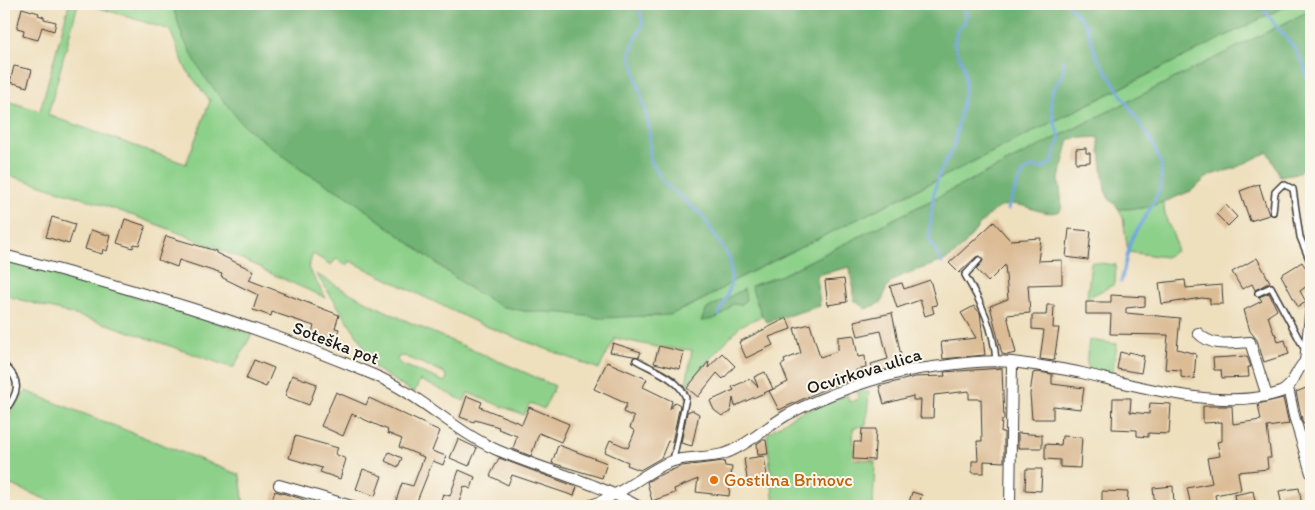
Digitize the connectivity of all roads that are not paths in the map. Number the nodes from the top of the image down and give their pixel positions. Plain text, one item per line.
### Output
1 (1273, 212) dead end
2 (4, 254) edge
3 (979, 260) dead end
4 (1311, 264) edge
5 (1258, 293) dead end
6 (1311, 307) edge
7 (1198, 333) dead end
8 (1307, 357) edge
9 (636, 360) dead end
10 (996, 361) junction
11 (1012, 362) junction
12 (4, 365) edge
13 (1288, 388) junction
14 (1267, 396) junction
15 (4, 412) edge
16 (673, 460) junction
17 (1311, 472) edge
18 (279, 485) dead end
19 (618, 495) junction
20 (352, 506) edge
21 (589, 506) edge
22 (638, 506) edge
23 (1010, 506) edge

1 - 4 lane
2 - 19 street, Soteška pot
3 - 10 lane
5 - 8 lane
6 - 8 street
7 - 14 street
8 - 13 street
9 - 16 lane
10 - 11 street, Ocvirkova ulica
10 - 16 street, Ocvirkova ulica
11 - 14 street, Ocvirkova ulica
11 - 23 street
12 - 15 lane
13 - 14 street, Ocvirkova ulica
13 - 17 street
16 - 19 street, Ocvirkova ulica
18 - 20 street
19 - 21 street, Ocvirkova ulica
19 - 22 street, Soteška pot

